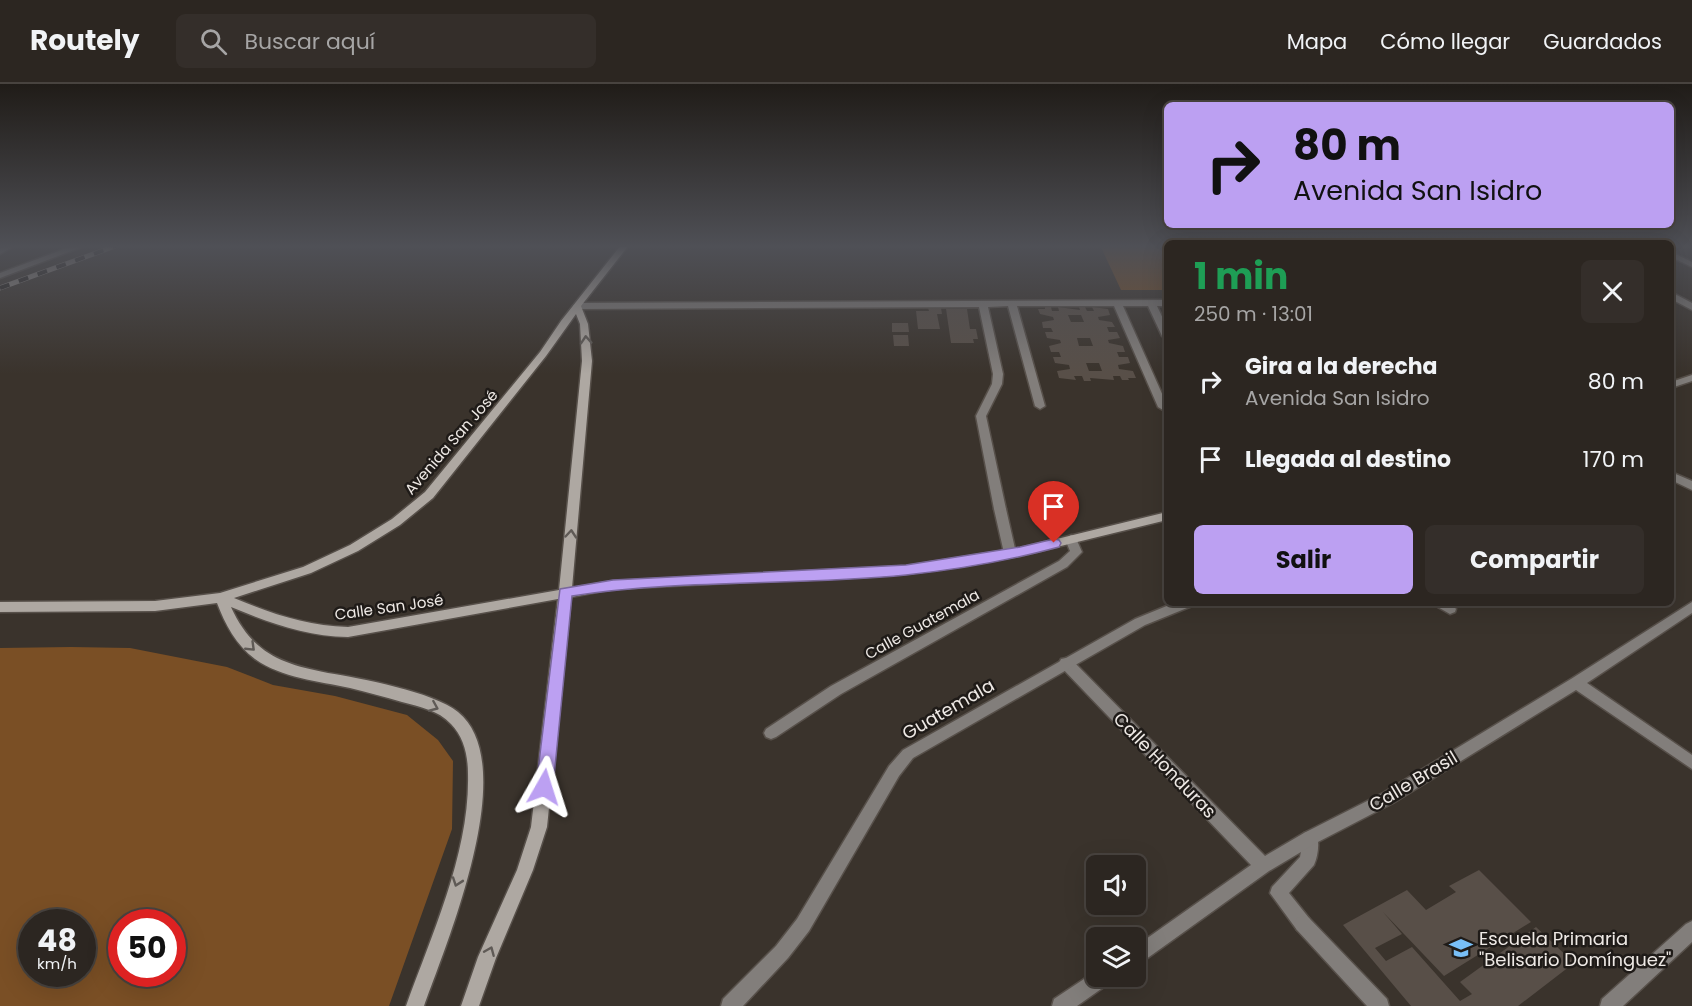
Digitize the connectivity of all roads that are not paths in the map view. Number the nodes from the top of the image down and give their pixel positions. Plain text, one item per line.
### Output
1 (592, 288) edge
2 (1674, 297) edge
3 (1151, 303) junction
4 (1164, 303) edge
5 (982, 304) junction
6 (1012, 304) junction
7 (1118, 304) junction
8 (578, 306) junction
9 (1692, 307) edge
10 (1164, 330) edge
11 (1692, 378) edge
12 (1674, 384) edge
13 (1040, 406) dead end
14 (1163, 407) dead end
15 (1674, 477) edge
16 (1692, 486) edge
17 (1164, 517) edge
18 (1071, 539) junction
19 (1010, 553) junction
20 (565, 592) junction
21 (221, 598) junction
22 (1180, 606) edge
23 (0, 607) edge
24 (1692, 607) edge
25 (1066, 663) junction
26 (1576, 683) junction
27 (771, 733) dead end
28 (1692, 763) edge
29 (1310, 838) junction
30 (1263, 866) junction
31 (1692, 930) edge
32 (1146, 949) edge
33 (1089, 987) edge
34 (416, 1006) edge
35 (470, 1006) edge
36 (730, 1006) edge
37 (1061, 1006) edge
38 (1380, 1006) edge
39 (1609, 1006) edge

1 - 8 main road, Avenida San José
2 - 9 street
3 - 4 street
3 - 7 street
3 - 10 street
5 - 6 street
5 - 8 street
5 - 19 street
6 - 7 street
6 - 13 street
7 - 14 street
20 -> 8 main road
8 - 21 main road, Avenida San José
11 - 12 street
15 - 16 street
17 - 18 main road, Calle San José
18 - 19 main road, Calle San José
18 - 27 street, Calle Guatemala
19 - 20 main road, Calle San José
20 - 21 main road, Calle San José
35 -> 20 main road
21 - 23 main road, Avenida San José
21 -> 34 main road
22 - 25 street, Guatemala
24 - 26 street, Calle Brasil
25 - 30 street, Calle Honduras
25 - 36 street, Guatemala
26 - 28 street
26 - 29 street, Calle Brasil
29 - 30 street, Calle Brasil
29 - 38 street
30 - 32 street, Calle Brasil
31 - 39 street
33 - 37 street

